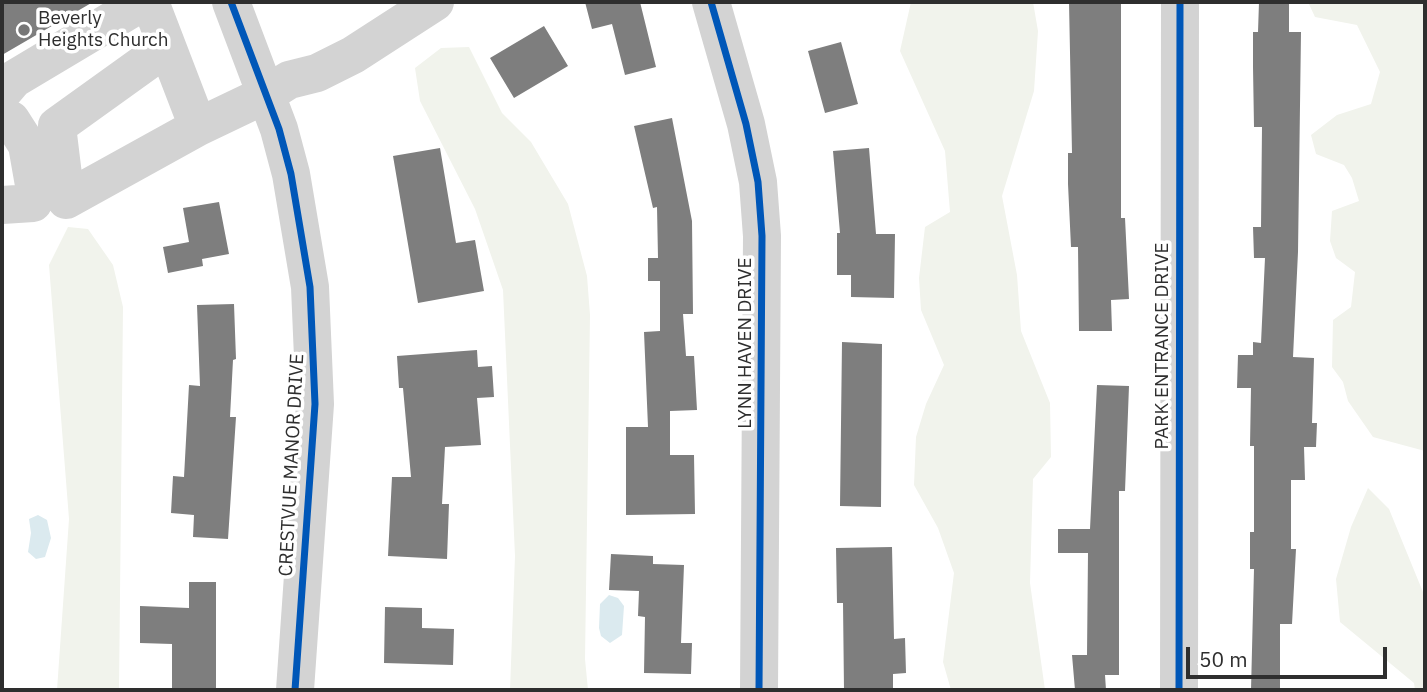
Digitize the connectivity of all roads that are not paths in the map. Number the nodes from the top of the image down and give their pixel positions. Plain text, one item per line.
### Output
1 (143, 2) edge
2 (150, 2) edge
3 (231, 2) edge
4 (435, 2) edge
5 (711, 2) edge
6 (1180, 2) edge
7 (167, 47) junction
8 (2, 93) edge
9 (267, 94) junction
10 (2, 117) edge
11 (198, 127) junction
12 (34, 203) edge
13 (295, 690) edge
14 (759, 690) edge
15 (1179, 690) edge

1 - 8 street
2 - 7 street
3 - 9 street, CRESTVUE MANOR DRIVE
4 - 9 street
5 - 14 street, LYNN HAVEN DRIVE
6 - 15 street, PARK ENTRANCE DRIVE
7 - 11 street
7 - 12 street
9 - 11 street
9 - 13 street, CRESTVUE MANOR DRIVE
10 - 12 street
11 - 12 street

